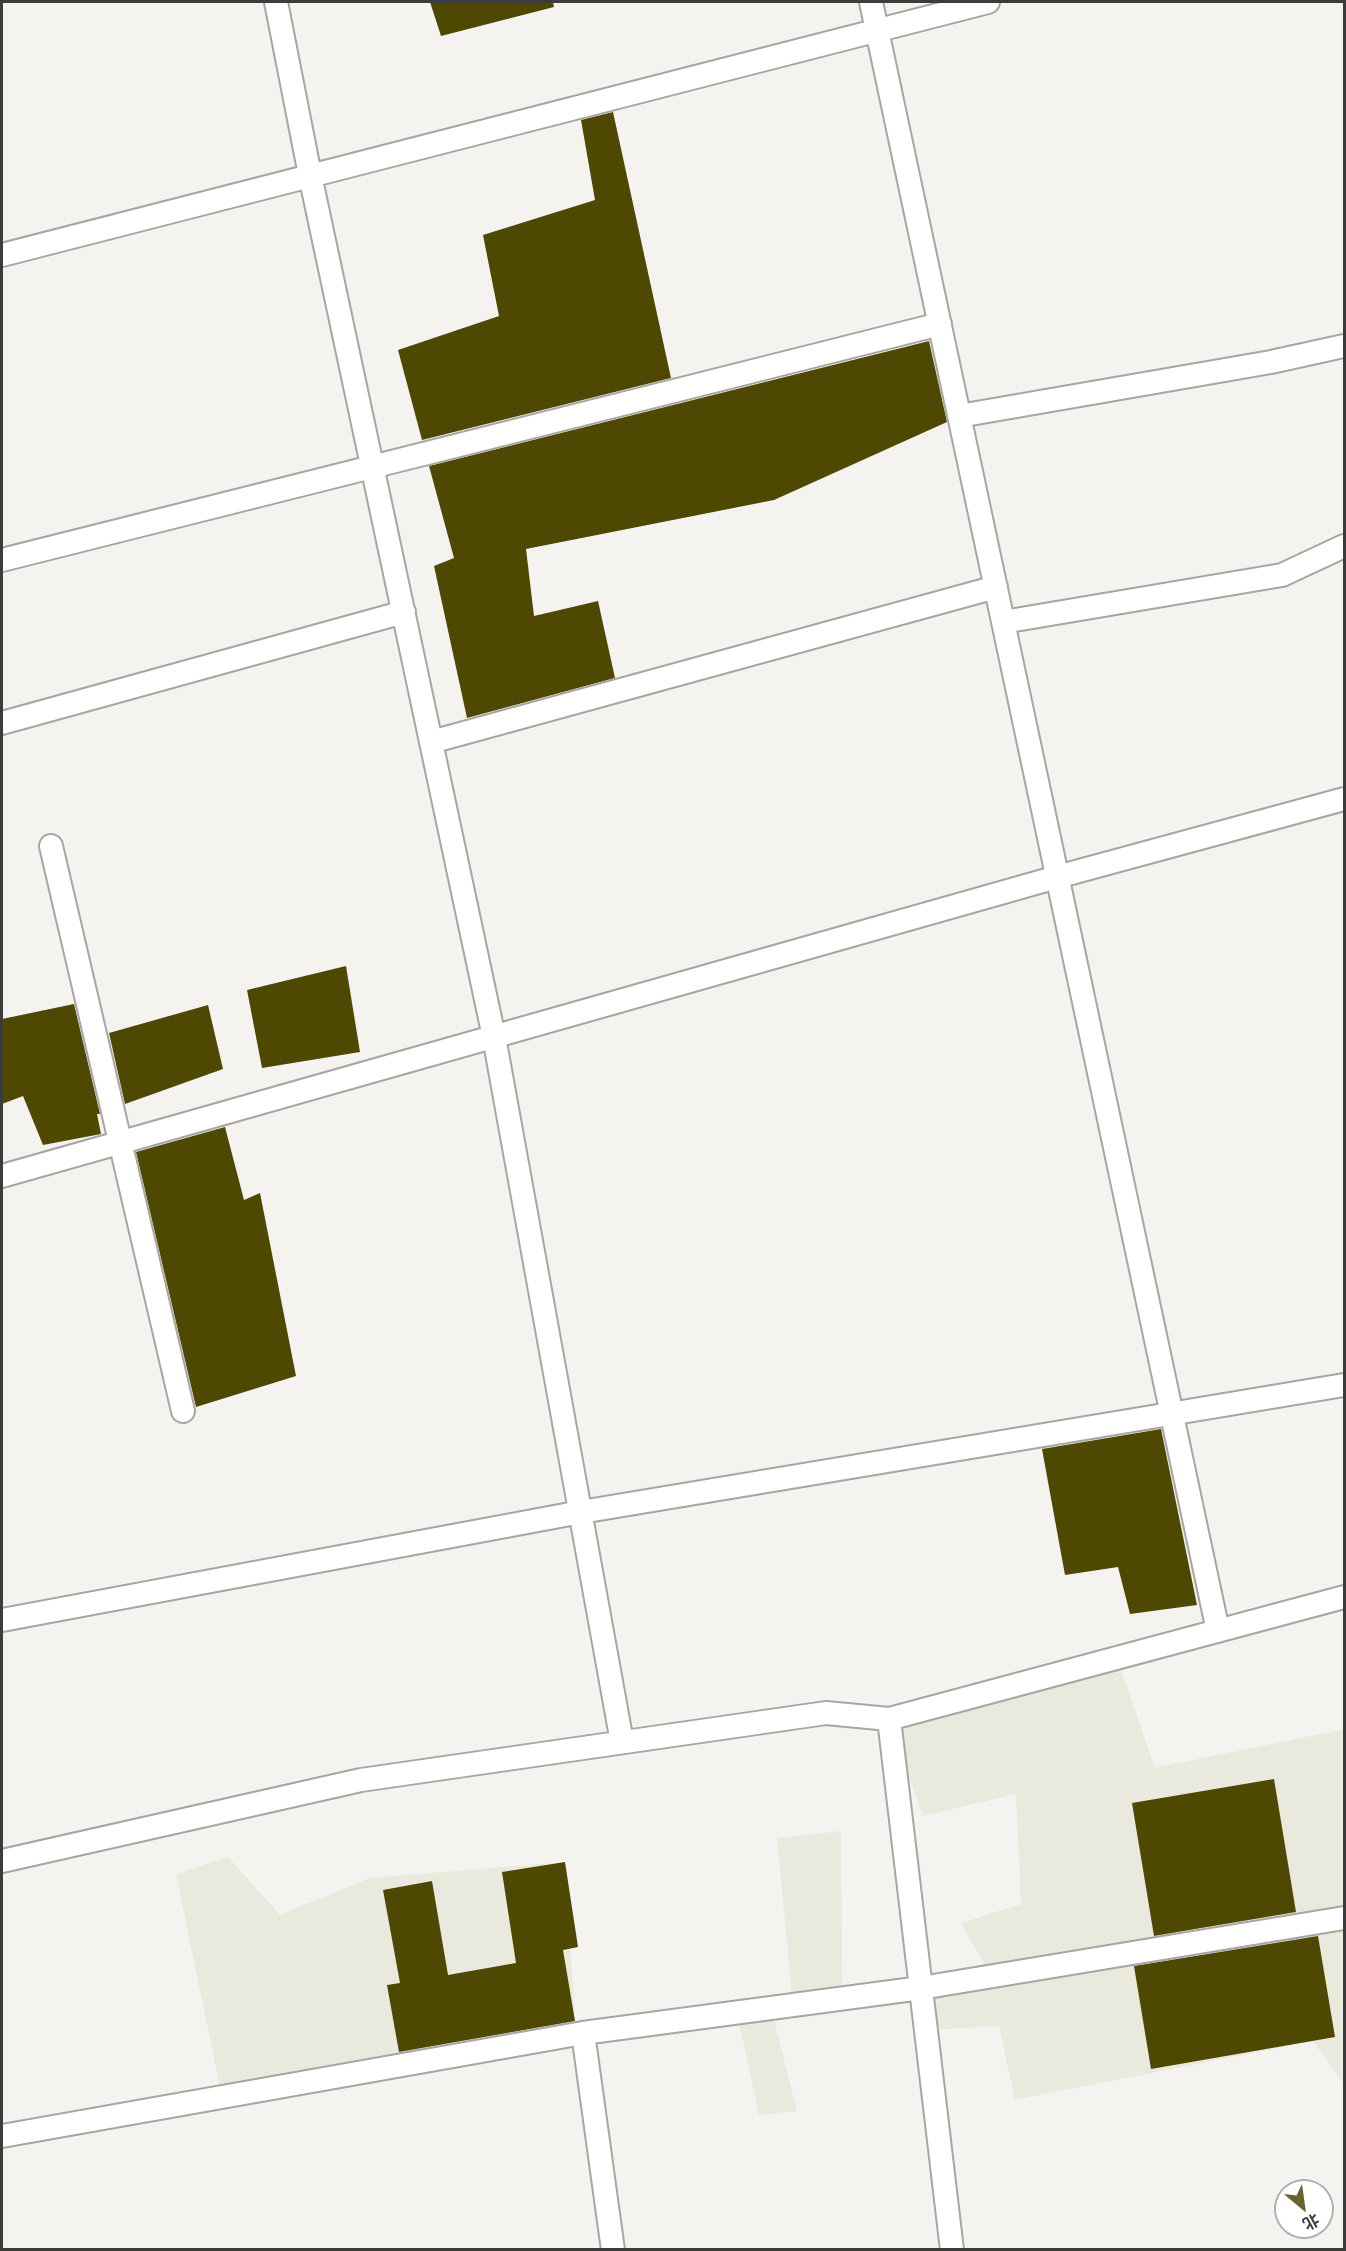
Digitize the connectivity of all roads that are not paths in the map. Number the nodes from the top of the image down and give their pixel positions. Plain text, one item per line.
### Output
1 (276, 2) edge
2 (871, 2) edge
3 (988, 2) edge
4 (877, 30) junction
5 (310, 175) junction
6 (2, 255) edge
7 (940, 324) junction
8 (1344, 346) edge
9 (959, 416) junction
10 (372, 466) junction
11 (1344, 546) edge
12 (2, 560) edge
13 (996, 587) junction
14 (404, 612) junction
15 (1003, 622) junction
16 (2, 723) edge
17 (431, 742) junction
18 (1344, 799) edge
19 (51, 846) dead end
20 (1057, 876) junction
21 (494, 1037) junction
22 (120, 1142) junction
23 (2, 1176) edge
24 (1344, 1385) edge
25 (183, 1411) dead end
26 (1172, 1414) junction
27 (581, 1512) junction
28 (1344, 1597) edge
29 (2, 1620) edge
30 (1218, 1631) junction
31 (889, 1719) junction
32 (622, 1742) junction
33 (2, 1861) edge
34 (1344, 1918) edge
35 (921, 1988) junction
36 (583, 2033) junction
37 (2, 2136) edge
38 (613, 2250) edge
39 (952, 2250) edge

1 - 5 street
2 - 4 street
3 - 4 street
4 - 5 street
4 - 7 street
5 - 6 street
5 - 10 street
7 - 9 street
7 - 10 street
8 - 9 street
9 - 13 street
10 - 12 street
10 - 14 street
11 - 15 street
13 - 15 street
13 - 17 street
14 - 16 street
14 - 17 street
15 - 20 street
17 - 21 street
18 - 20 street
19 - 22 street
20 - 21 street
20 - 26 street
21 - 22 street
21 - 27 street
22 - 23 street
22 - 25 street
24 - 26 street
26 - 27 street
26 - 30 street
27 - 29 street
27 - 32 street
28 - 30 street
30 - 31 street
31 - 32 street
31 - 35 street
32 - 33 street
34 - 35 street
35 - 36 street
35 - 39 street
36 - 37 street
36 - 38 street

